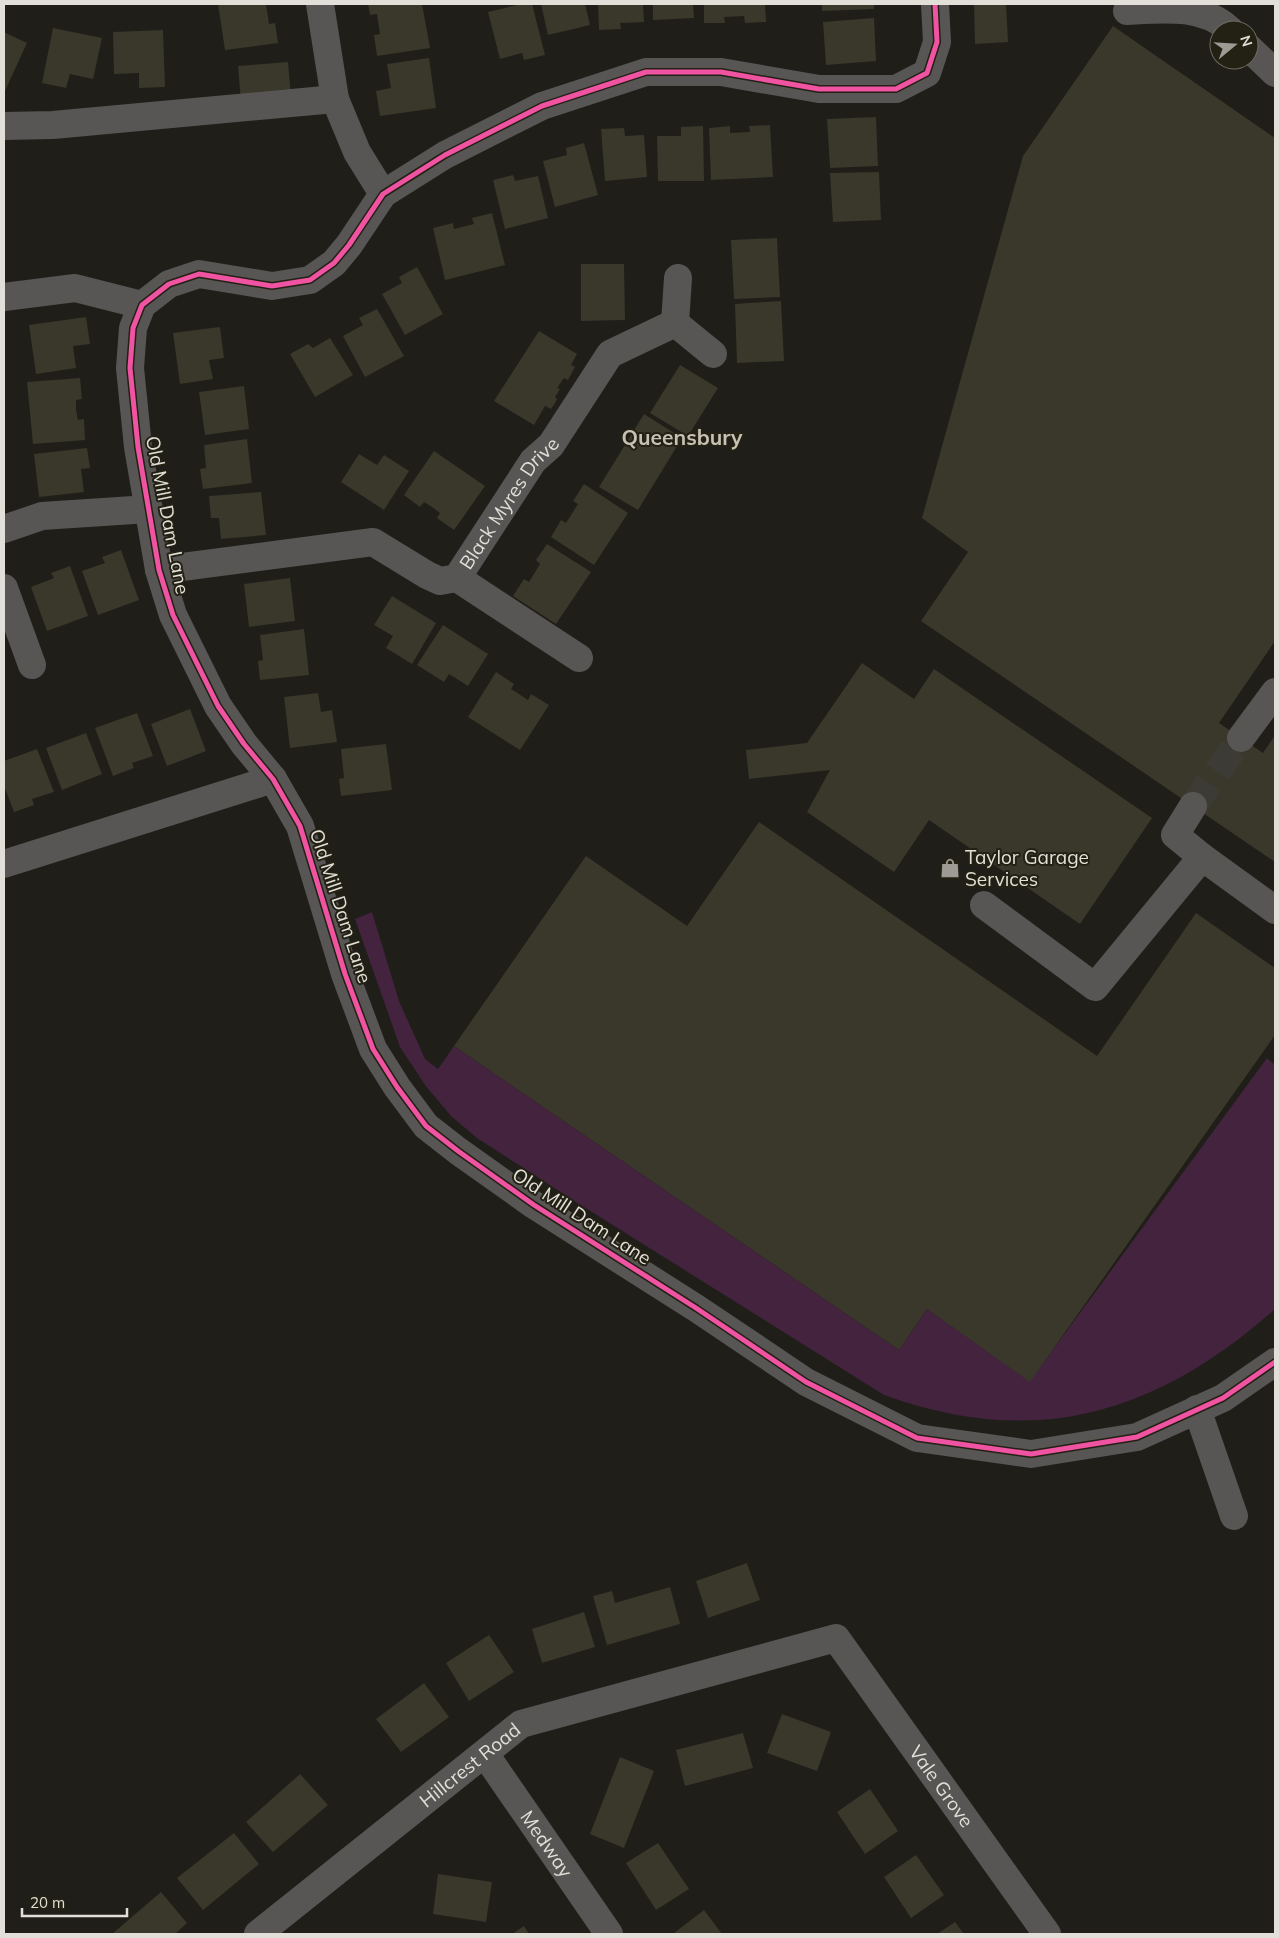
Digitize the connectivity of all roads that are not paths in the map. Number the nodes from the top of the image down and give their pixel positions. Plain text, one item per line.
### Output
1 (320, 4) edge
2 (935, 4) edge
3 (1127, 11) dead end
4 (1217, 20) edge
5 (1259, 57) edge
6 (1275, 72) edge
7 (335, 99) junction
8 (4, 126) edge
9 (383, 194) junction
10 (678, 278) dead end
11 (4, 297) edge
12 (142, 305) junction
13 (675, 322) junction
14 (713, 354) dead end
15 (149, 509) junction
16 (4, 529) edge
17 (159, 570) junction
18 (457, 578) junction
19 (4, 588) edge
20 (579, 658) dead end
21 (32, 665) dead end
22 (1275, 692) edge
23 (1241, 738) tunnel mouth
24 (273, 779) junction
25 (1194, 806) tunnel mouth
26 (1202, 856) junction
27 (4, 864) edge
28 (984, 905) dead end
29 (1275, 910) edge
30 (1275, 1362) edge
31 (1197, 1409) junction
32 (1234, 1516) dead end
33 (836, 1638) joint
34 (485, 1754) junction
35 (258, 1934) edge
36 (609, 1934) edge
37 (1047, 1934) edge

1 - 7 street
2 - 9 street
3 - 4 street
5 - 6 street
7 - 8 street
7 - 9 street
9 - 12 street
10 - 13 street
11 - 12 street
12 - 15 street, Old Mill Dam Lane
13 - 14 street
13 - 18 street, Black Myres Drive
15 - 16 street
15 - 17 street, Old Mill Dam Lane
17 - 18 street, Black Myres Drive
17 - 24 street, Old Mill Dam Lane
18 - 20 street
19 - 21 street
22 - 23 street
24 - 27 street
24 - 31 street, Old Mill Dam Lane
25 - 26 street
26 - 28 street
26 - 29 street
30 - 31 street, Old Mill Dam Lane
31 - 32 street
33 - 34 street, Hillcrest Road
33 - 37 street, Vale Grove
34 - 35 street, Hillcrest Road
34 - 36 street, Medway

